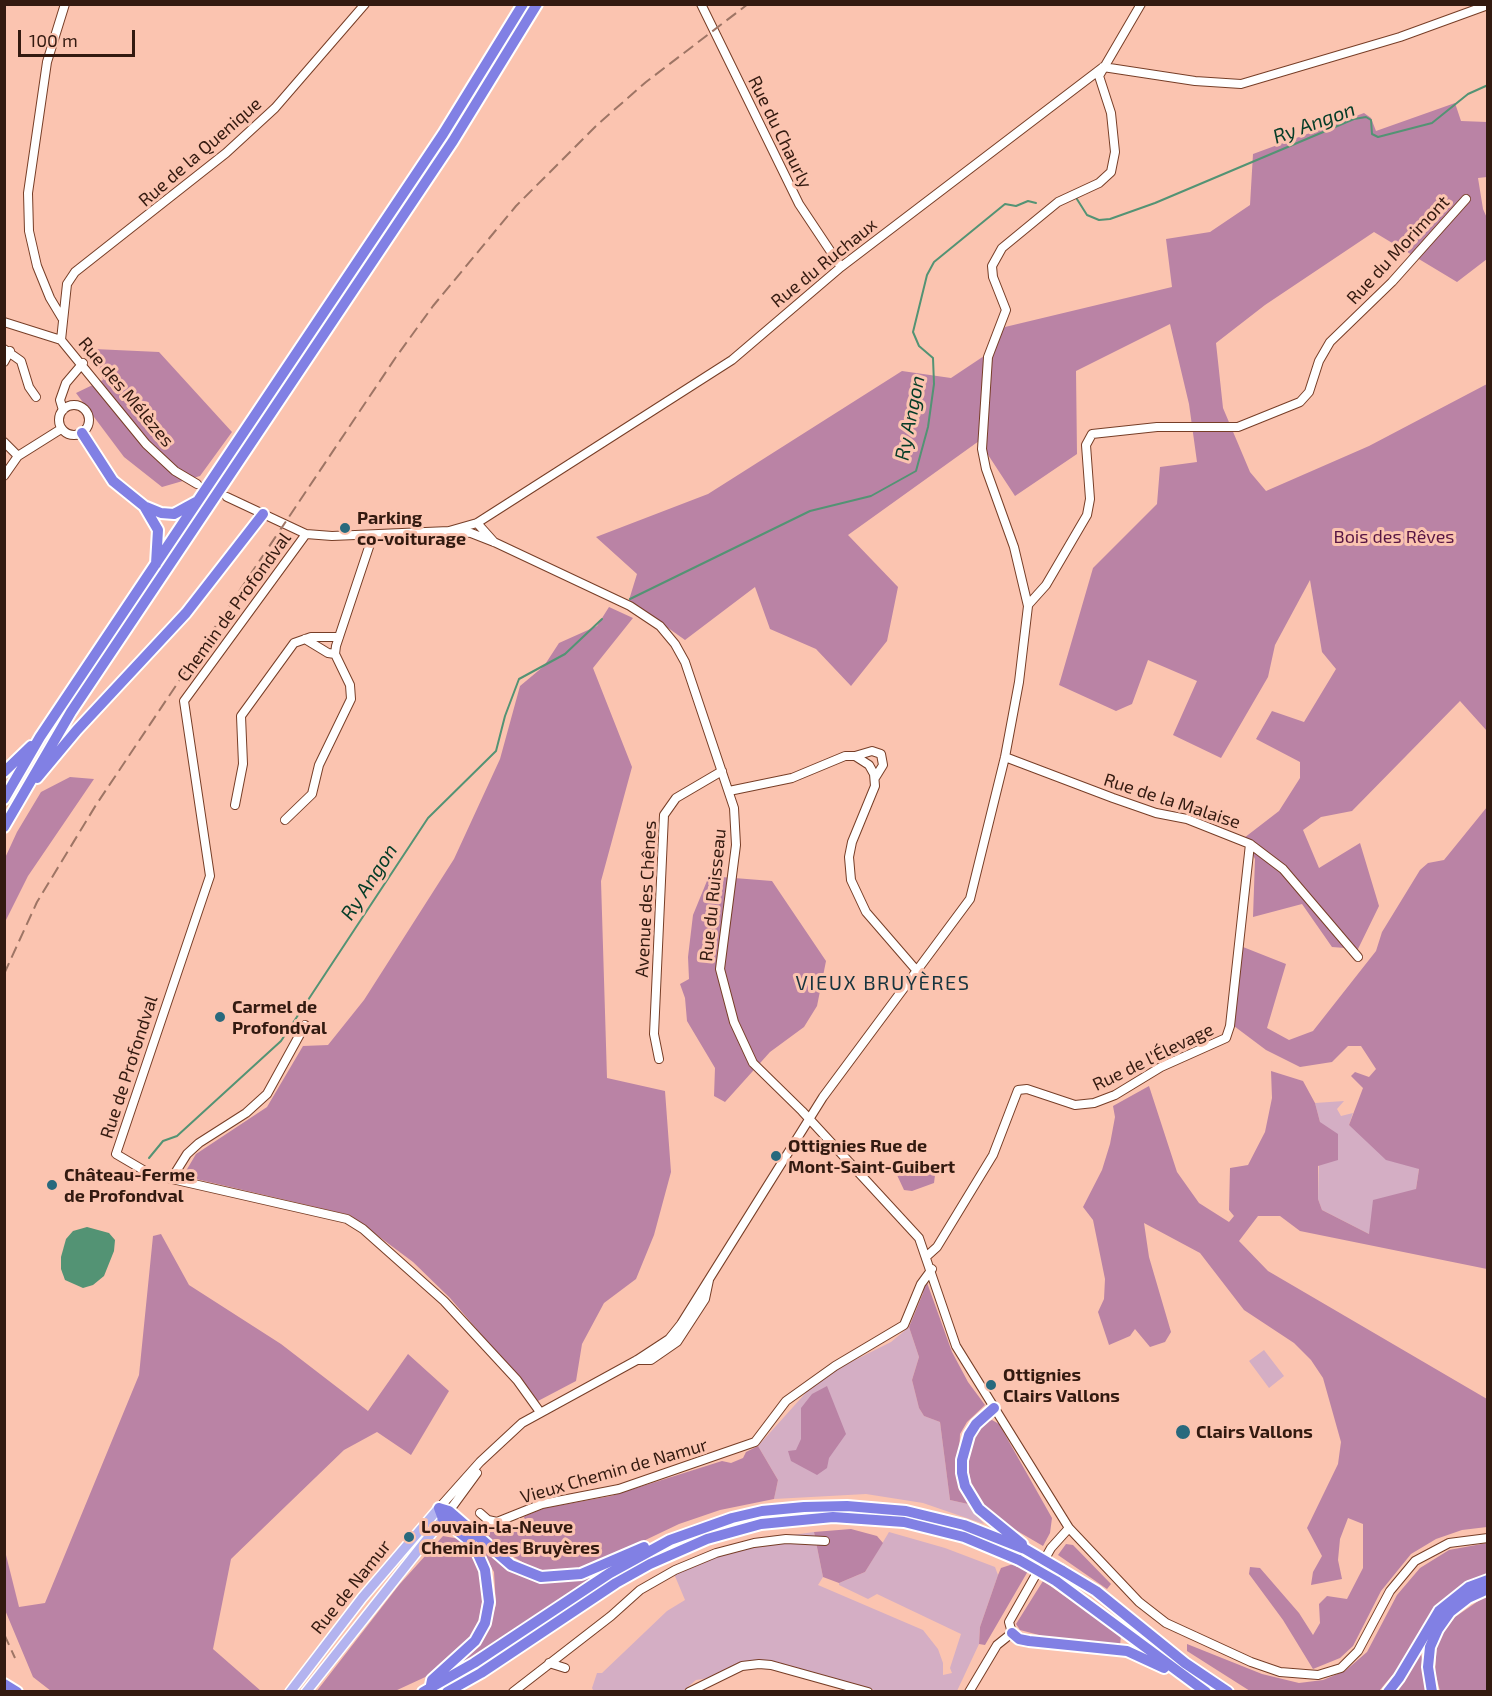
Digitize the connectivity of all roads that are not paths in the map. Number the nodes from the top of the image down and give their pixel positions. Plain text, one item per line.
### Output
1 (65, 4) edge
2 (365, 4) edge
3 (523, 4) edge
4 (537, 4) edge
5 (701, 4) edge
6 (1141, 4) edge
7 (1488, 5) edge
8 (1103, 67) junction
9 (1466, 199) dead end
10 (842, 267) junction
11 (62, 318) junction
12 (4, 322) edge
13 (61, 340) junction
14 (7, 350) edge
15 (4, 362) edge
16 (83, 363) junction
17 (63, 391) junction
18 (36, 397) dead end
19 (73, 405) junction
20 (63, 410) junction
21 (62, 429) junction
22 (82, 433) junction
23 (4, 442) edge
24 (18, 456) junction
25 (4, 477) edge
26 (197, 484) dead end
27 (227, 497) dead end
28 (199, 500) junction
29 (144, 506) junction
30 (263, 514) junction
31 (477, 528) junction
32 (306, 534) junction
33 (373, 535) junction
34 (156, 564) junction
35 (1028, 605) junction
36 (339, 637) junction
37 (304, 639) junction
38 (335, 654) junction
39 (40, 737) junction
40 (855, 756) junction
41 (1005, 757) junction
42 (722, 771) junction
43 (4, 772) edge
44 (875, 778) junction
45 (24, 791) junction
46 (729, 791) junction
47 (4, 799) edge
48 (235, 805) dead end
49 (285, 820) dead end
50 (4, 827) edge
51 (1250, 844) junction
52 (210, 876) joint
53 (1358, 957) dead end
54 (917, 971) junction
55 (305, 1025) dead end
56 (659, 1059) dead end
57 (808, 1119) junction
58 (172, 1178) junction
59 (927, 1256) junction
60 (932, 1269) junction
61 (994, 1408) junction
62 (540, 1412) junction
63 (833, 1511) junction
64 (847, 1512) junction
65 (444, 1513) junction
66 (480, 1513) dead end
67 (1069, 1528) junction
68 (1488, 1538) edge
69 (670, 1540) junction
70 (825, 1540) dead end
71 (1025, 1549) junction
72 (1058, 1575) junction
73 (1488, 1580) edge
74 (1488, 1589) edge
75 (1012, 1633) junction
76 (549, 1664) junction
77 (565, 1668) dead end
78 (480, 1673) junction
79 (1178, 1673) junction
80 (4, 1684) edge
81 (844, 1688) edge
82 (971, 1688) edge
83 (701, 1689) edge
84 (426, 1690) edge
85 (17, 1692) edge
86 (290, 1692) edge
87 (306, 1692) edge
88 (447, 1692) edge
89 (461, 1692) edge
90 (513, 1692) edge
91 (690, 1692) edge
92 (868, 1692) edge
93 (1206, 1692) edge
94 (1228, 1692) edge
95 (1388, 1692) edge
96 (1432, 1692) edge

1 - 11 street
2 - 11 street, Rue de la Quenique
3 - 28 highway
4 - 45 highway
5 - 10 street, Rue du Chaurly
6 - 8 street, Rue du Ruchaux
7 - 8 street
8 - 10 street, Rue du Ruchaux
8 - 35 street
9 - 35 street, Rue du Morimont
10 - 31 street, Rue du Ruchaux
11 - 13 street, Rue de la Quenique
12 - 13 street
13 - 16 street, Rue des Mélèzes
14 - 15 street
14 - 18 street
16 - 17 street
16 - 26 street, Rue des Mélèzes
17 - 19 street
17 - 20 street
19 - 20 street
19 - 22 street
20 - 21 street
21 - 22 street
21 - 24 street
22 - 29 highway
23 - 24 street
24 - 25 street
27 - 30 street
28 - 29 highway
28 - 34 highway
29 - 34 highway
30 - 32 street
30 - 45 highway
31 - 33 street
31 - 42 street, Rue du Ruisseau
32 - 33 street
32 - 52 street, Chemin de Profondval
33 - 36 street
34 - 39 highway
35 - 41 street, Rue de Namur
36 - 37 street
36 - 38 street
37 - 38 street
37 - 48 street
38 - 49 street
39 - 43 highway
39 - 47 highway
40 - 44 street
40 - 44 street
40 - 46 street
41 - 51 street, Rue de la Malaise
41 - 54 street, Rue de Namur
42 - 46 street, Rue du Ruisseau
42 - 56 street, Avenue des Chênes
44 - 54 street
45 - 50 highway
46 - 57 street, Rue du Ruisseau
51 - 53 street, Rue de la Malaise
51 - 59 street, Rue de l'Élevage
52 - 58 street, Rue de Profondval
54 - 57 street, Rue de Namur
55 - 58 street
57 - 59 street, Rue du Ruisseau
57 - 62 street, Rue de Namur
58 - 62 street, Rue de Profondval
59 - 60 street, Rue du Ruisseau
60 - 61 street, Rue du Ruisseau
60 - 66 street, Vieux Chemin de Namur
61 - 67 street, Rue du Ruisseau
61 - 71 highway
62 - 65 street, Rue de Namur
63 - 64 highway
63 - 69 highway
63 - 78 highway
64 - 71 highway
64 - 72 highway, bridge
65 - 69 highway
65 - 84 highway
65 - 86 main road, Rue de Namur
65 - 87 main road, Rue de Namur
67 - 68 street, Rue du Ruisseau
67 - 75 street
69 - 84 highway
70 - 76 street
71 - 72 highway, bridge
72 - 79 highway
72 - 94 highway
73 - 95 highway
74 - 96 highway
75 - 79 highway
75 - 82 street
76 - 77 street
76 - 90 street
78 - 88 highway
78 - 89 highway
79 - 93 highway
80 - 85 highway
81 - 83 street
81 - 92 street
83 - 91 street

